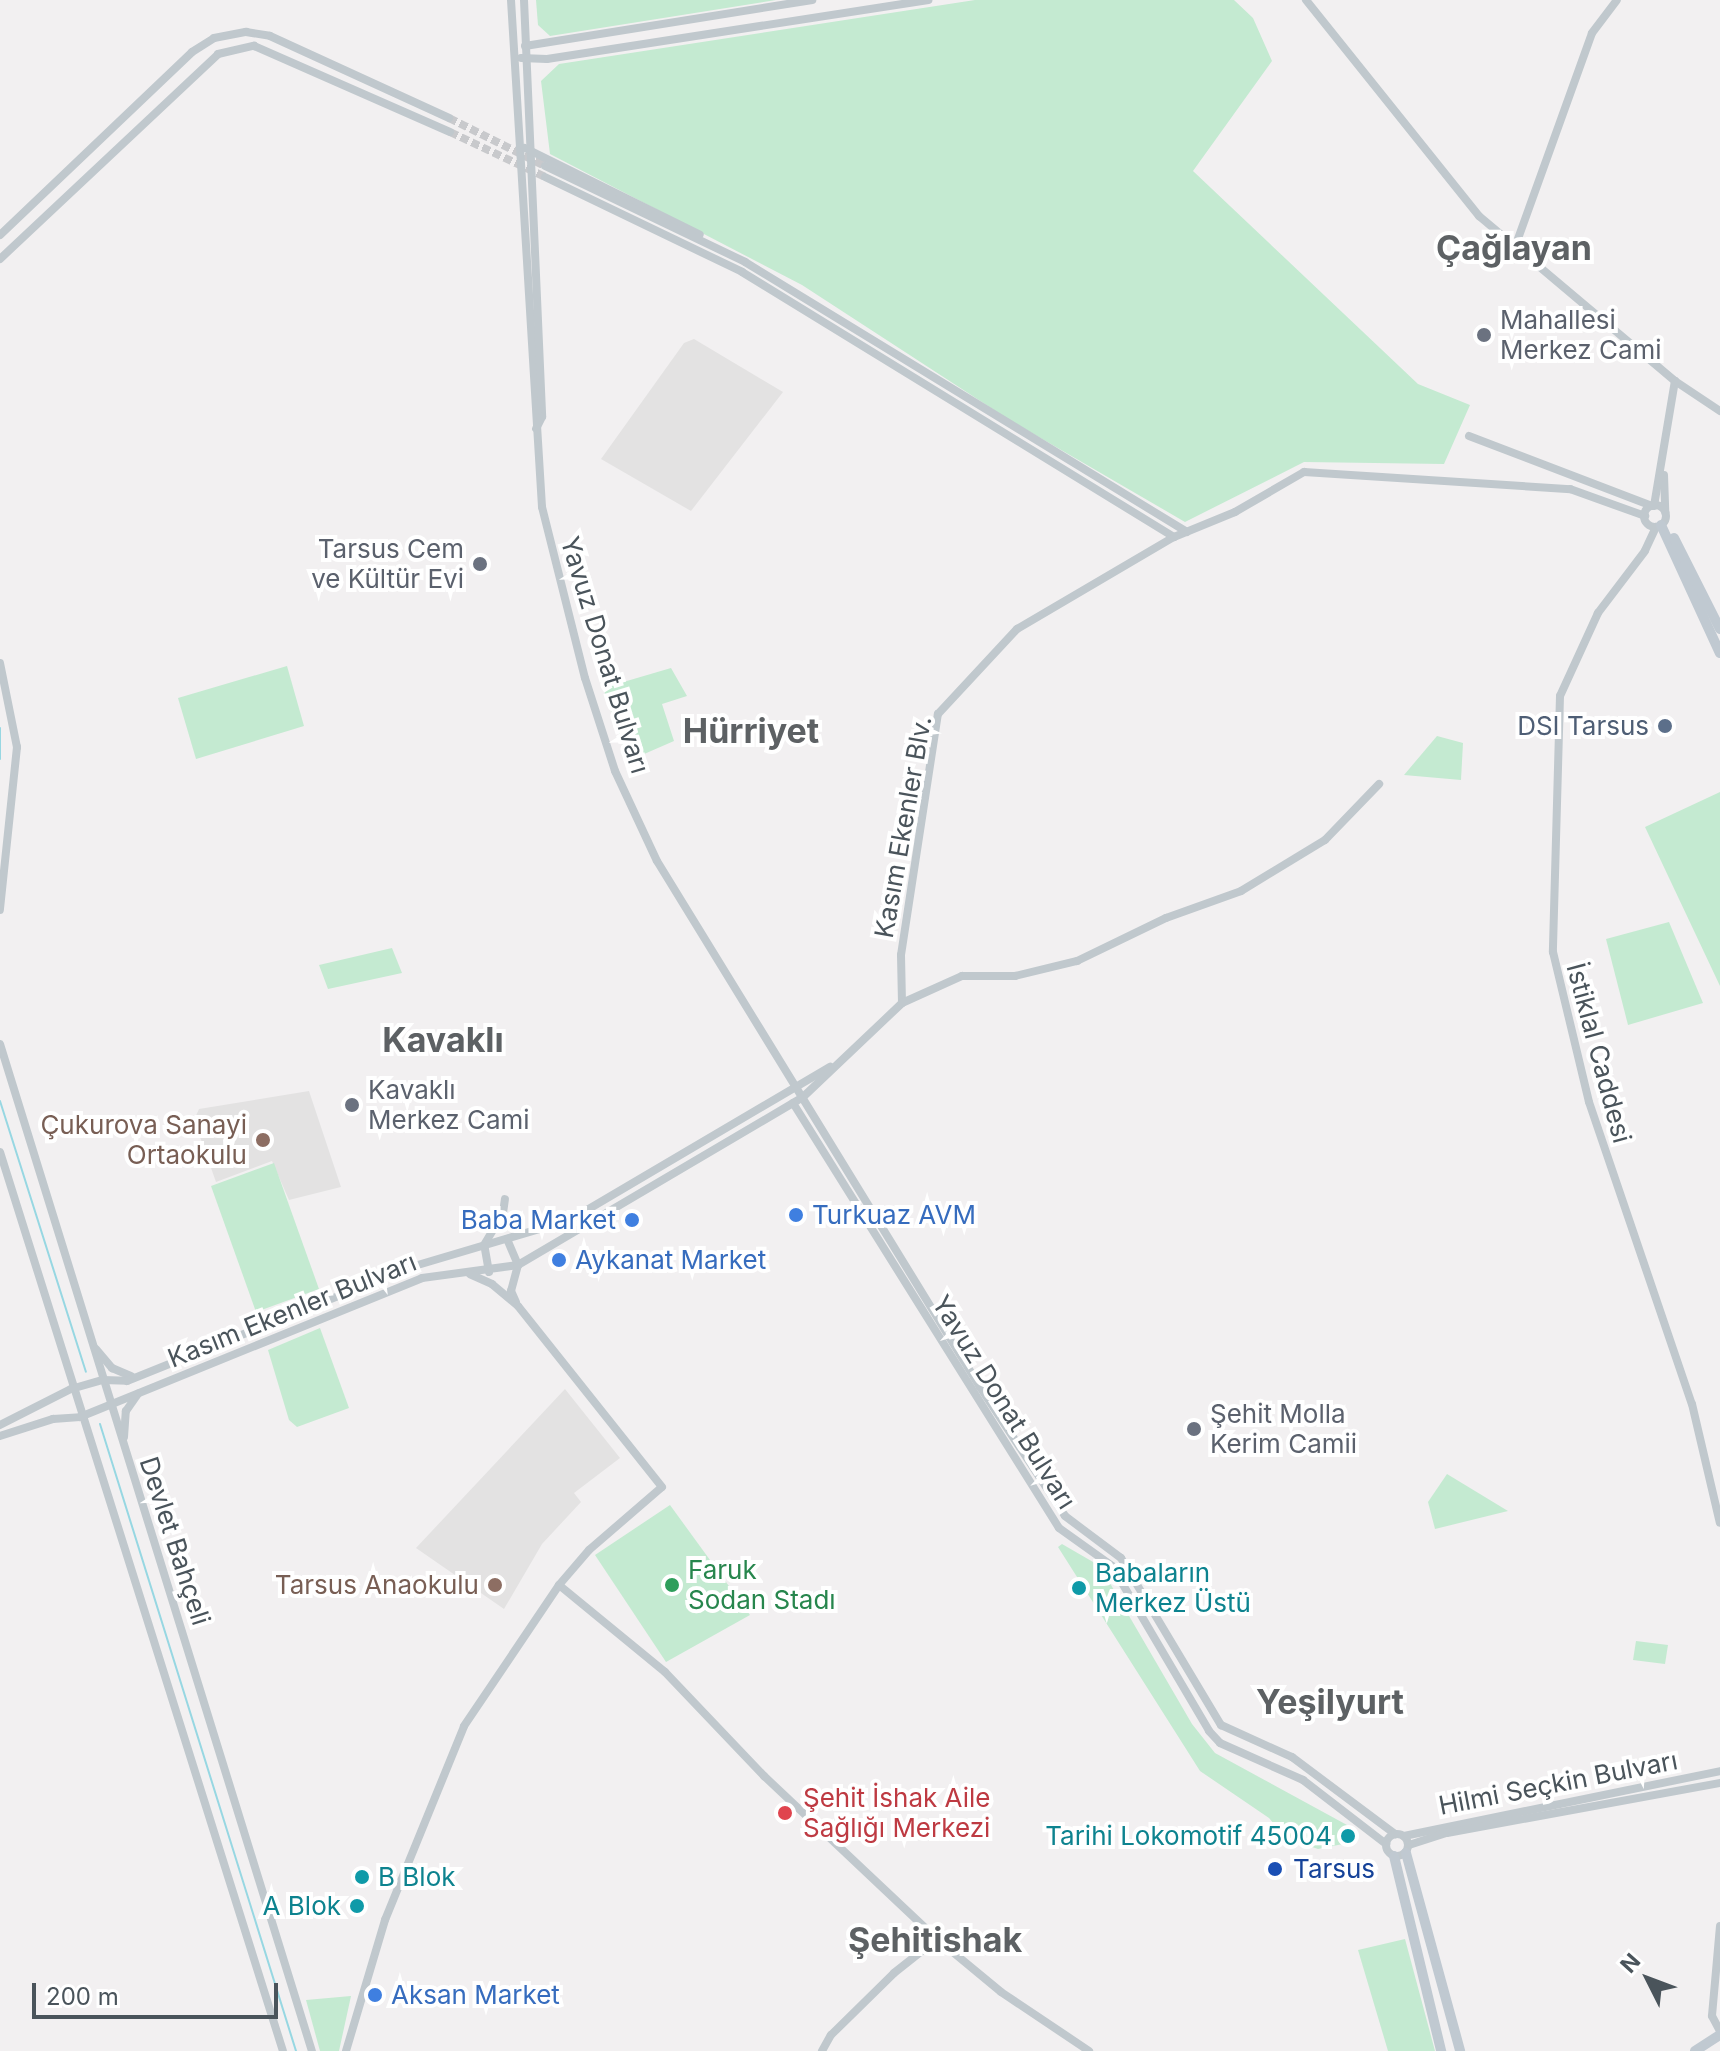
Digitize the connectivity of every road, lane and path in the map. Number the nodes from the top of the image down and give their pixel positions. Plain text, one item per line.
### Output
1 (511, 0) edge
2 (524, 0) edge
3 (812, 0) edge
4 (928, 0) edge
5 (1306, 0) edge
6 (1617, 0) edge
7 (526, 45) junction
8 (513, 55) junction
9 (526, 59) junction
10 (449, 118) tunnel mouth
11 (450, 132) tunnel mouth
12 (518, 145) junction
13 (529, 150) junction
14 (545, 166) tunnel mouth
15 (545, 177) tunnel mouth
16 (0, 235) edge
17 (1515, 247) junction
18 (0, 259) edge
19 (745, 262) junction
20 (1675, 381) junction
21 (1720, 411) edge
22 (535, 430) junction
23 (1469, 436) dead end
24 (1664, 458) junction
25 (1593, 480) junction
26 (1570, 489) junction
27 (1653, 506) junction
28 (1645, 516) junction
29 (1662, 521) junction
30 (1187, 532) junction
31 (1174, 537) junction
32 (1720, 629) edge
33 (1720, 653) edge
34 (0, 663) edge
35 (1379, 784) dead end
36 (0, 910) edge
37 (902, 1003) junction
38 (0, 1044) edge
39 (845, 1059) junction
40 (793, 1089) junction
41 (802, 1098) junction
42 (793, 1103) junction
43 (0, 1152) edge
44 (505, 1199) dead end
45 (507, 1239) junction
46 (484, 1245) junction
47 (518, 1265) junction
48 (488, 1269) junction
49 (462, 1272) junction
50 (492, 1284) junction
51 (518, 1306) junction
52 (92, 1344) junction
53 (140, 1376) junction
54 (103, 1380) junction
55 (71, 1389) junction
56 (139, 1393) junction
57 (110, 1404) junction
58 (80, 1417) junction
59 (0, 1425) edge
60 (0, 1436) edge
61 (125, 1449) junction
62 (1720, 1523) edge
63 (559, 1585) junction
64 (1720, 1771) edge
65 (1720, 1783) edge
66 (1399, 1835) junction
67 (1386, 1844) junction
68 (1407, 1849) junction
69 (1394, 1856) junction
70 (1720, 1926) edge
71 (937, 1939) junction
72 (1720, 2033) edge
73 (283, 2051) edge
74 (312, 2051) edge
75 (346, 2051) edge
76 (822, 2051) edge
77 (1089, 2051) edge
78 (1441, 2051) edge
79 (1460, 2051) edge
80 (1695, 2051) edge

1 - 8 street
2 - 7 street
3 - 7 street
4 - 9 street
5 - 17 street
6 - 17 street
7 - 8 street
7 - 9 street
8 - 9 street
8 - 12 street
9 - 13 street
10 - 16 street
11 - 18 street
12 - 13 street
12 - 22 street
13 - 19 street
13 - 22 street
14 - 19 street
15 - 31 street
17 - 20 street
19 - 30 street
20 - 21 street
20 - 24 street
22 - 40 street, Yavuz Donat Bulvarı
23 - 25 street
24 - 27 street
24 - 29 street
25 - 26 street
25 - 27 street
26 - 28 street
26 - 30 street, Kasım Ekenler Blv.
27 - 28 street
27 - 29 street
28 - 29 street
29 - 32 main road
29 - 33 main road
29 - 62 street, İstiklal Caddesi
30 - 31 street, Kasım Ekenler Blv.
31 - 37 street, Kasım Ekenler Blv.
34 - 36 street
35 - 37 street
37 - 39 street
38 - 52 street, Devlet Bahçeli
39 - 40 street, Kasım Ekenler Bulvarı
39 - 41 street, Kasım Ekenler Bulvarı
40 - 41 street, Yavuz Donat Bulvarı
40 - 42 street
40 - 45 street, Kasım Ekenler Bulvarı
41 - 42 street, Kasım Ekenler Bulvarı
41 - 66 street, Yavuz Donat Bulvarı
42 - 47 street, Kasım Ekenler Bulvarı
42 - 67 street, Yavuz Donat Bulvarı
43 - 55 street, Devlet Bahçeli
44 - 46 street
45 - 46 street, Kasım Ekenler Bulvarı
45 - 47 street
46 - 48 street
46 - 53 street, Kasım Ekenler Bulvarı
47 - 48 street, Kasım Ekenler Bulvarı
47 - 51 street
48 - 49 street, Kasım Ekenler Bulvarı
48 - 50 street
49 - 50 street
49 - 56 street, Kasım Ekenler Bulvarı
50 - 51 street
51 - 63 street
52 - 53 street
52 - 54 street, Devlet Bahçeli
53 - 54 street, Kasım Ekenler Bulvarı
54 - 55 street, Kasım Ekenler Bulvarı
54 - 57 street, Devlet Bahçeli
55 - 58 street, Devlet Bahçeli
55 - 59 street, Kasım Ekenler Bulvarı
56 - 57 street, Kasım Ekenler Bulvarı
56 - 61 street
57 - 58 street, Kasım Ekenler Bulvarı
57 - 61 street, Devlet Bahçeli
58 - 60 street, Kasım Ekenler Bulvarı
58 - 73 street, Devlet Bahçeli
61 - 74 street, Devlet Bahçeli
63 - 71 street
63 - 75 street
64 - 66 street, Hilmi Seçkin Bulvarı
65 - 68 street, Hilmi Seçkin Bulvarı
66 - 67 street
66 - 68 street
67 - 69 street, Yavuz Donat Bulvarı
68 - 69 street, Hilmi Seçkin Bulvarı
68 - 79 main road
69 - 78 main road
70 - 72 street
71 - 76 street
71 - 77 street
72 - 80 main road

